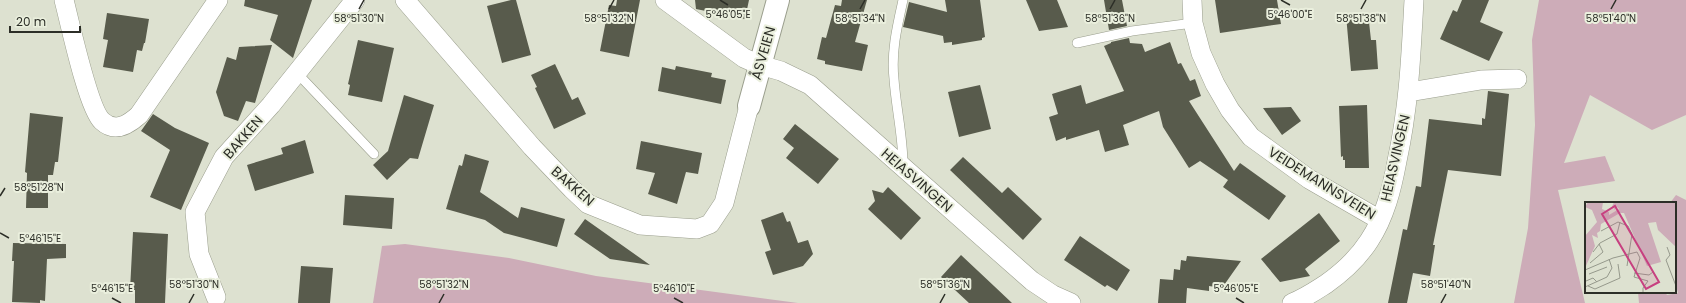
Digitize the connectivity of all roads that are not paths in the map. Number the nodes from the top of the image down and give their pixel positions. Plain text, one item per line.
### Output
1 (64, 0) edge
2 (218, 0) edge
3 (354, 0) edge
4 (405, 0) edge
5 (665, 0) edge
6 (778, 0) edge
7 (903, 0) edge
8 (1192, 0) edge
9 (1414, 0) edge
10 (1193, 23) junction
11 (1077, 44) dead end
12 (760, 65) junction
13 (297, 73) junction
14 (1517, 79) dead end
15 (1409, 92) junction
16 (748, 106) joint
17 (374, 154) dead end
18 (903, 167) junction
19 (1380, 220) junction
20 (216, 297) dead end
21 (1071, 303) edge
22 (1292, 303) edge

1 - 2 street
3 - 13 street, BAKKEN
4 - 16 street, BAKKEN
5 - 12 street, HEIASVINGEN
6 - 12 street, ÅSVEIEN
7 - 18 lane
8 - 10 street, VEIDEMANNSVEIEN
9 - 15 street, HEIASVINGEN
10 - 11 lane
10 - 19 street, VEIDEMANNSVEIEN
12 - 16 street, ÅSVEIEN
12 - 18 street, HEIASVINGEN
13 - 17 lane
13 - 20 street, BAKKEN
14 - 15 street
15 - 19 street, HEIASVINGEN
18 - 21 street, HEIASVINGEN
19 - 22 street, HEIASVINGEN

